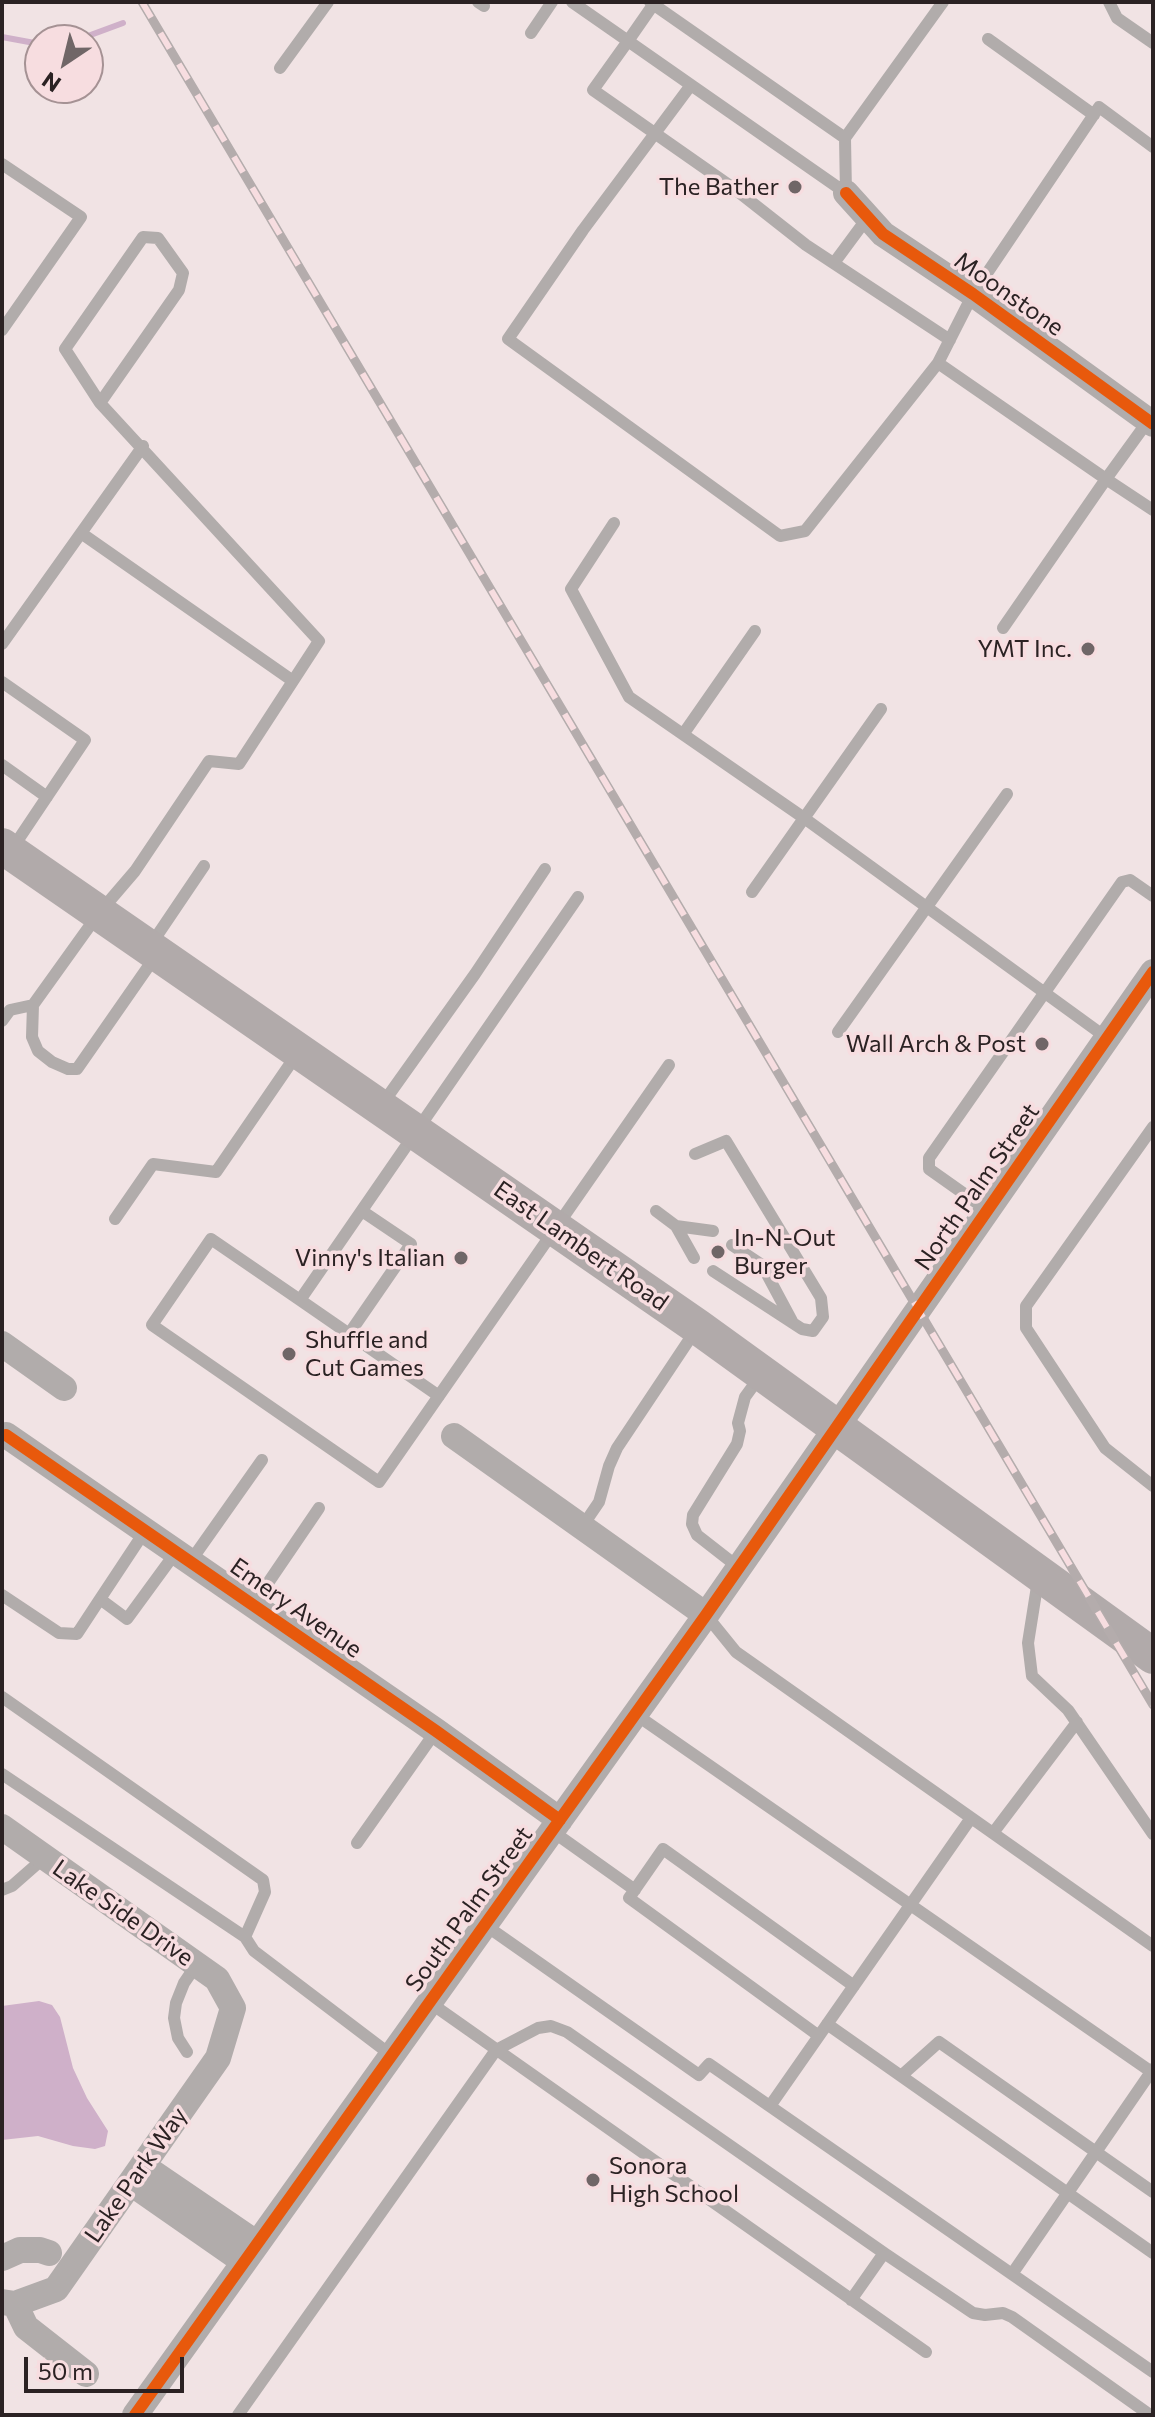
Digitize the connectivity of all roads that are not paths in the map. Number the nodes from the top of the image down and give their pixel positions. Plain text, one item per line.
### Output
1 (328, 2) edge
2 (552, 2) edge
3 (572, 2) edge
4 (943, 2) edge
5 (1109, 2) edge
6 (652, 3) edge
7 (531, 33) dead end
8 (988, 39) dead end
9 (628, 41) junction
10 (1153, 43) edge
11 (280, 68) dead end
12 (691, 85) junction
13 (1094, 115) junction
14 (655, 133) junction
15 (845, 138) junction
16 (1153, 147) edge
17 (2, 164) edge
18 (846, 193) junction
19 (868, 217) junction
20 (834, 263) junction
21 (973, 294) junction
22 (2, 330) edge
23 (950, 340) junction
24 (938, 363) junction
25 (100, 403) junction
26 (1150, 422) edge
27 (143, 446) junction
28 (1106, 479) junction
29 (1153, 510) edge
30 (614, 523) dead end
31 (81, 533) junction
32 (1003, 628) dead end
33 (755, 631) dead end
34 (2, 644) edge
35 (293, 681) junction
36 (2, 682) edge
37 (881, 709) dead end
38 (684, 733) junction
39 (2, 765) edge
40 (1007, 794) dead end
41 (47, 797) junction
42 (804, 818) junction
43 (6, 849) edge
44 (204, 866) dead end
45 (545, 869) dead end
46 (752, 892) dead end
47 (1153, 896) edge
48 (578, 897) dead end
49 (928, 908) junction
50 (99, 913) junction
51 (153, 951) junction
52 (1153, 972) edge
53 (1045, 993) junction
54 (33, 1005) junction
55 (2, 1021) edge
56 (838, 1032) dead end
57 (1107, 1038) junction
58 (298, 1051) junction
59 (669, 1065) dead end
60 (380, 1107) junction
61 (1153, 1127) edge
62 (416, 1132) junction
63 (695, 1154) dead end
64 (987, 1210) junction
65 (362, 1211) junction
66 (656, 1211) dead end
67 (115, 1219) dead end
68 (676, 1226) junction
69 (555, 1229) junction
70 (713, 1231) dead end
71 (732, 1245) dead end
72 (694, 1258) dead end
73 (713, 1271) dead end
74 (300, 1300) junction
75 (793, 1324) junction
76 (698, 1327) junction
77 (349, 1334) junction
78 (2, 1344) edge
79 (762, 1373) junction
80 (64, 1388) dead end
81 (439, 1396) junction
82 (838, 1426) junction
83 (6, 1435) dead end
84 (454, 1436) dead end
85 (262, 1460) dead end
86 (1153, 1486) edge
87 (319, 1508) dead end
88 (582, 1527) junction
89 (145, 1531) junction
90 (183, 1557) junction
91 (738, 1567) junction
92 (1039, 1574) junction
93 (2, 1595) edge
94 (100, 1599) junction
95 (253, 1605) junction
96 (706, 1615) junction
97 (1153, 1656) edge
98 (2, 1697) edge
99 (635, 1714) junction
100 (1077, 1722) junction
101 (436, 1731) junction
102 (2, 1774) edge
103 (971, 1818) junction
104 (556, 1825) junction
105 (2, 1827) edge
106 (993, 1833) junction
107 (1153, 1834) edge
108 (357, 1843) dead end
109 (45, 1857) junction
110 (2, 1890) edge
111 (635, 1890) junction
112 (910, 1904) junction
113 (485, 1925) junction
114 (245, 1937) junction
115 (1153, 1946) edge
116 (197, 1964) junction
117 (854, 1986) junction
118 (429, 2002) junction
119 (233, 2008) joint
120 (827, 2024) junction
121 (819, 2036) junction
122 (496, 2050) junction
123 (187, 2052) dead end
124 (391, 2055) junction
125 (1153, 2071) edge
126 (901, 2076) junction
127 (770, 2106) junction
128 (1096, 2152) junction
129 (137, 2174) junction
130 (1153, 2192) edge
131 (1068, 2193) junction
132 (250, 2252) junction
133 (49, 2253) dead end
134 (884, 2253) junction
135 (1153, 2253) edge
136 (2, 2258) edge
137 (1012, 2274) junction
138 (851, 2300) junction
139 (8, 2303) edge
140 (926, 2352) dead end
141 (1153, 2372) edge
142 (86, 2374) dead end
143 (135, 2415) edge
144 (238, 2415) edge
145 (1150, 2415) edge

1 - 11 lane
2 - 7 lane
3 - 9 lane
4 - 15 lane
5 - 10 lane
6 - 9 lane
6 - 15 lane
8 - 13 lane
9 - 12 lane
9 - 14 lane
12 - 14 lane
12 - 18 lane
13 - 16 lane
13 - 21 lane
14 - 20 lane
14 - 24 lane
15 - 18 lane
17 - 22 lane
18 - 19 street, Moonstone
19 - 20 lane
19 - 21 street, Moonstone
20 - 23 lane
21 - 23 lane
21 - 26 street, Moonstone
23 - 24 lane
24 - 28 lane
25 - 25 lane
25 - 27 lane
26 - 28 lane
27 - 31 lane
27 - 35 lane
28 - 29 lane
28 - 32 lane
30 - 38 lane
31 - 34 lane
31 - 35 lane
33 - 38 lane
35 - 50 lane
36 - 41 lane
37 - 42 lane
38 - 42 lane
39 - 41 lane
40 - 49 lane
41 - 43 lane
42 - 46 lane
42 - 49 lane
43 - 50 main road, East Lambert Road
44 - 51 lane
45 - 60 lane
47 - 53 lane
48 - 62 lane
49 - 53 lane
49 - 56 lane
50 - 51 main road, East Lambert Road
50 - 54 lane
51 - 54 lane
51 - 58 main road, East Lambert Road
52 - 57 street, North Palm Street
53 - 57 lane
53 - 64 lane
54 - 55 lane
57 - 64 street, North Palm Street
58 - 60 main road, East Lambert Road
58 - 67 lane
59 - 69 lane
60 - 62 main road, East Lambert Road
61 - 86 lane
62 - 65 lane
62 - 69 main road, East Lambert Road
63 - 75 lane
64 - 82 street, North Palm Street
65 - 74 lane
65 - 77 lane
66 - 68 lane
68 - 70 lane
68 - 72 lane
69 - 76 main road, East Lambert Road
69 - 81 lane
71 - 75 lane
73 - 75 lane
74 - 77 lane
74 - 81 lane
76 - 79 main road, East Lambert Road
76 - 88 lane
77 - 81 lane
78 - 80 street
79 - 82 main road, East Lambert Road
79 - 91 lane
82 - 91 street, South Palm Street
82 - 92 main road, East Lambert Road
83 - 89 street, Emery Avenue
84 - 88 street
85 - 90 lane
87 - 95 lane
88 - 96 street
89 - 90 street, Emery Avenue
89 - 94 lane
90 - 94 lane
90 - 95 street, Emery Avenue
91 - 96 street, South Palm Street
92 - 97 main road, East Lambert Road
92 - 100 lane
93 - 94 lane
95 - 101 street, Emery Avenue
96 - 99 street, South Palm Street
96 - 103 lane
98 - 114 lane
99 - 104 street, South Palm Street
99 - 112 lane
100 - 106 lane
100 - 107 lane
101 - 104 street, Emery Avenue
101 - 108 lane
102 - 114 lane
103 - 106 lane
103 - 112 lane
104 - 111 lane
104 - 113 street, South Palm Street
105 - 109 street, Lake Side Drive
106 - 115 lane
109 - 110 lane
109 - 116 street, Lake Side Drive
111 - 117 lane
111 - 121 lane
112 - 117 lane
112 - 125 lane
113 - 118 street, South Palm Street
113 - 127 lane
114 - 124 lane
116 - 119 street, Lake Side Drive
116 - 123 lane
117 - 120 lane
118 - 122 lane
118 - 124 street, South Palm Street
119 - 129 street, Lake Park Way
120 - 121 lane
120 - 126 lane
121 - 127 lane
122 - 134 lane
122 - 138 lane
122 - 144 lane
124 - 132 street, South Palm Street
125 - 128 lane
126 - 128 lane
126 - 131 lane
127 - 137 lane
128 - 130 lane
128 - 131 lane
129 - 132 street
129 - 139 street, Lake Park Way
131 - 135 lane
131 - 137 lane
132 - 143 street, South Palm Street
133 - 136 street
134 - 138 lane
134 - 145 lane
137 - 141 lane
138 - 140 lane
139 - 142 street

